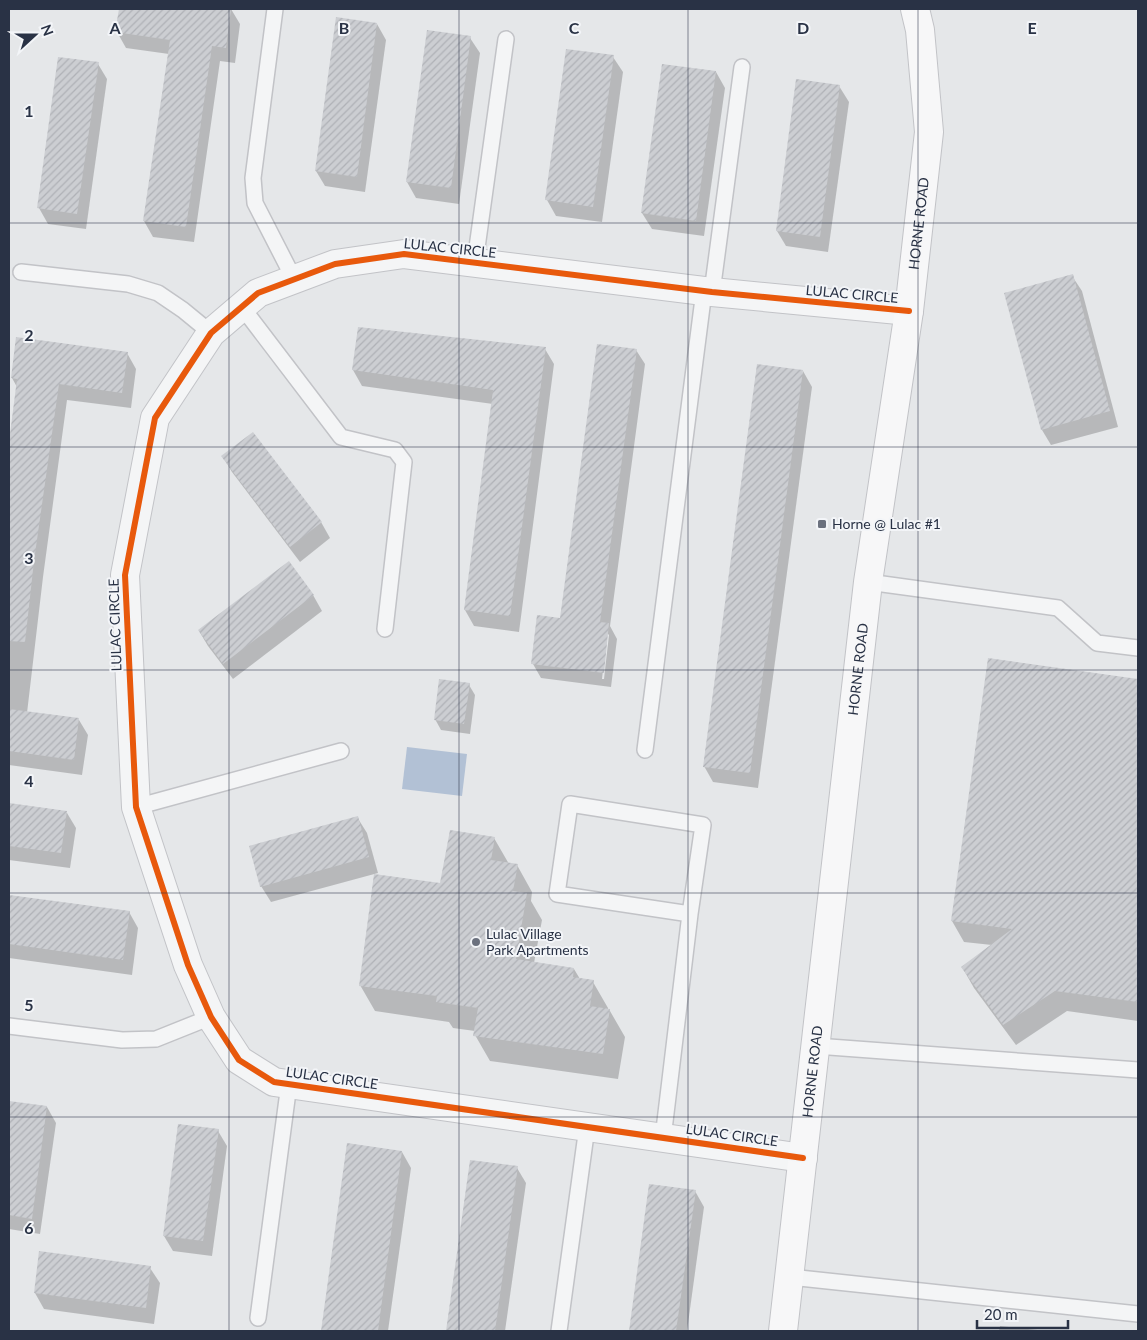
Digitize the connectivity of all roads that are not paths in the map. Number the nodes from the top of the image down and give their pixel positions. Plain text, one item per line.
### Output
1 (275, 9) edge
2 (916, 9) edge
3 (506, 39) dead end
4 (742, 67) dead end
5 (475, 262) junction
6 (21, 272) dead end
7 (294, 279) junction
8 (708, 292) junction
9 (242, 307) junction
10 (909, 311) junction
11 (211, 333) junction
12 (868, 582) junction
13 (385, 629) dead end
14 (1138, 648) edge
15 (645, 750) dead end
16 (341, 751) dead end
17 (136, 807) junction
18 (690, 914) junction
19 (211, 1017) junction
20 (9, 1026) edge
21 (816, 1046) junction
22 (1138, 1070) edge
23 (289, 1084) junction
24 (587, 1127) junction
25 (662, 1138) junction
26 (803, 1158) junction
27 (790, 1276) junction
28 (1138, 1314) edge
29 (258, 1318) dead end
30 (559, 1331) edge
31 (783, 1331) edge

1 - 7 lane
2 - 10 main road, HORNE ROAD
3 - 5 lane
4 - 8 lane
5 - 7 street, LULAC CIRCLE
5 - 8 street, LULAC CIRCLE
6 - 11 lane
7 - 9 street, LULAC CIRCLE
8 - 10 street, LULAC CIRCLE
8 - 15 lane
9 - 11 street, LULAC CIRCLE
9 - 13 lane
10 - 12 main road, HORNE ROAD
11 - 17 street, LULAC CIRCLE
12 - 14 lane
12 - 21 main road, HORNE ROAD
16 - 17 lane
17 - 19 street, LULAC CIRCLE
18 - 18 lane
18 - 25 lane
19 - 20 lane
19 - 23 street, LULAC CIRCLE
21 - 22 lane
21 - 26 main road, HORNE ROAD
23 - 24 street, LULAC CIRCLE
23 - 29 lane
24 - 25 street, LULAC CIRCLE
24 - 30 lane
25 - 26 street, LULAC CIRCLE
26 - 27 main road, HORNE ROAD
27 - 28 lane
27 - 31 main road, HORNE ROAD

